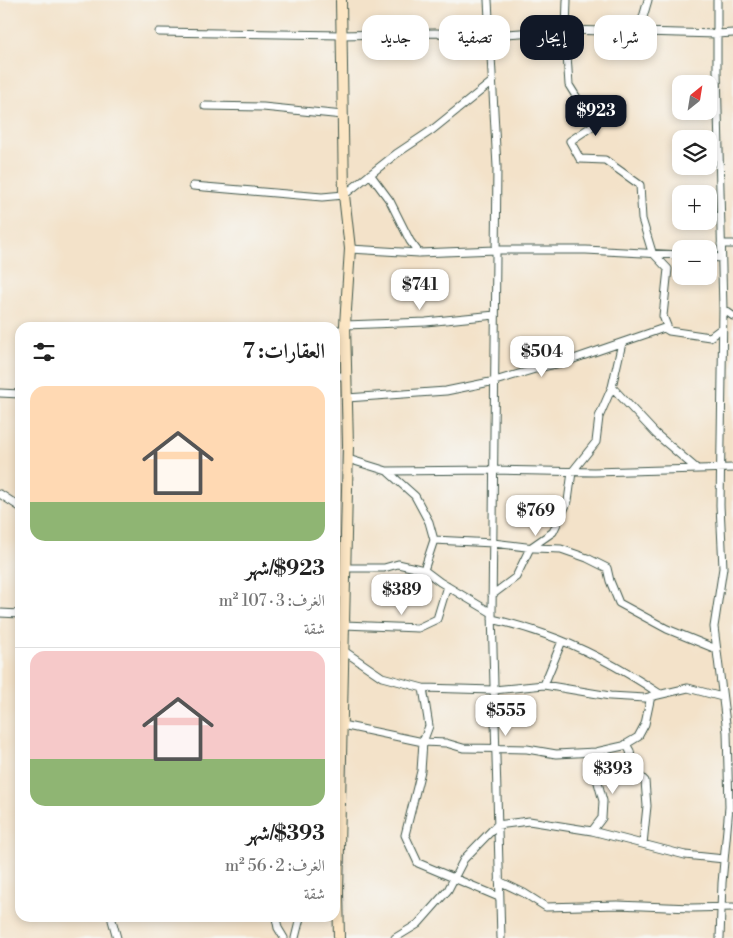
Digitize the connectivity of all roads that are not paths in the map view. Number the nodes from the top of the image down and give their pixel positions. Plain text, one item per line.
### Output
1 (341, 0) edge
2 (488, 0) edge
3 (567, 0) edge
4 (648, 0) edge
5 (717, 0) edge
6 (489, 15) edge
7 (566, 15) edge
8 (645, 15) edge
9 (159, 32) dead end
10 (657, 32) edge
11 (439, 33) edge
12 (733, 33) edge
13 (717, 34) junction
14 (342, 35) junction
15 (491, 60) edge
16 (567, 60) edge
17 (492, 81) junction
18 (205, 106) dead end
19 (343, 115) junction
20 (370, 174) junction
21 (193, 186) dead end
22 (344, 195) junction
23 (721, 244) junction
24 (733, 244) edge
25 (350, 249) junction
26 (496, 250) junction
27 (652, 252) junction
28 (419, 253) junction
29 (672, 254) edge
30 (717, 258) edge
31 (721, 258) junction
32 (723, 309) junction
33 (496, 315) junction
34 (733, 316) edge
35 (342, 328) edge
36 (722, 328) junction
37 (669, 331) junction
38 (622, 343) junction
39 (340, 376) edge
40 (346, 376) junction
41 (495, 381) junction
42 (612, 388) junction
43 (0, 393) edge
44 (15, 394) edge
45 (347, 398) junction
46 (348, 459) junction
47 (721, 468) junction
48 (733, 468) edge
49 (697, 469) junction
50 (494, 470) junction
51 (387, 471) junction
52 (572, 472) junction
53 (0, 494) edge
54 (15, 504) edge
55 (434, 540) junction
56 (493, 543) junction
57 (530, 548) junction
58 (346, 568) junction
59 (424, 570) junction
60 (447, 586) junction
61 (492, 595) junction
62 (0, 613) edge
63 (15, 614) edge
64 (492, 616) junction
65 (341, 619) edge
66 (562, 641) junction
67 (716, 650) junction
68 (344, 651) junction
69 (340, 681) edge
70 (544, 685) junction
71 (423, 688) junction
72 (494, 690) junction
73 (660, 694) junction
74 (651, 696) junction
75 (722, 697) junction
76 (340, 700) edge
77 (342, 725) junction
78 (730, 740) edge
79 (423, 742) junction
80 (626, 744) junction
81 (496, 747) junction
82 (340, 752) edge
83 (590, 753) junction
84 (497, 825) junction
85 (592, 831) junction
86 (643, 844) junction
87 (724, 859) junction
88 (454, 878) junction
89 (499, 881) junction
90 (499, 897) junction
91 (721, 907) junction
92 (733, 907) edge
93 (113, 922) edge
94 (277, 922) edge
95 (299, 922) edge
96 (338, 922) edge
97 (118, 938) edge
98 (284, 938) edge
99 (295, 938) edge
100 (338, 938) edge
101 (395, 938) edge
102 (501, 938) edge
103 (720, 938) edge

1 - 14 main road
2 - 6 street
3 - 7 street
4 - 8 street
5 - 13 street
9 - 14 street
10 - 13 street
11 - 14 street
12 - 13 street
13 - 23 street
14 - 19 main road
15 - 17 street
16 - 27 street
17 - 20 street
17 - 26 street
18 - 19 street
19 - 22 main road
20 - 22 street
20 - 28 street
21 - 22 street
22 - 25 main road
23 - 24 street
23 - 31 street
25 - 28 street
25 - 35 main road
26 - 27 street
26 - 28 street
26 - 33 street
27 - 29 street
27 - 37 street
30 - 31 street
31 - 32 street
32 - 34 street
32 - 36 street
33 - 35 street
33 - 41 street
35 - 40 main road
36 - 37 street
36 - 47 street
37 - 38 street
38 - 41 street
38 - 42 street
39 - 40 street
40 - 45 main road
41 - 45 street
41 - 50 street
42 - 49 street
42 - 52 street
43 - 44 street
45 - 46 main road
46 - 51 street
46 - 58 main road
47 - 48 street
47 - 49 street
47 - 67 street
49 - 52 street
50 - 51 street
50 - 52 street
50 - 56 street
51 - 55 street
52 - 57 street
53 - 54 street
55 - 56 street
55 - 59 street
56 - 57 street
56 - 61 street
57 - 61 street
57 - 67 street
58 - 59 street
58 - 65 main road
59 - 60 street
60 - 64 street
60 - 65 street
61 - 64 street
62 - 63 street
64 - 66 street
64 - 72 street
65 - 68 main road
66 - 70 street
66 - 73 street
67 - 75 street
68 - 69 main road
68 - 71 street
70 - 72 street
70 - 74 street
71 - 72 street
71 - 79 street
72 - 81 street
73 - 74 street
73 - 75 street
74 - 80 street
75 - 78 street
76 - 77 main road
77 - 79 street
77 - 82 main road
78 - 87 street
79 - 81 street
79 - 88 street
80 - 83 street
80 - 86 street
81 - 83 street
81 - 84 street
83 - 85 street
84 - 85 street
84 - 88 street
84 - 89 street
85 - 86 street
86 - 87 street
87 - 91 street
88 - 90 street
88 - 101 street
89 - 90 street
89 - 91 street
90 - 102 street
91 - 92 street
91 - 103 street
93 - 97 street
94 - 98 street
95 - 99 street
96 - 100 main road

